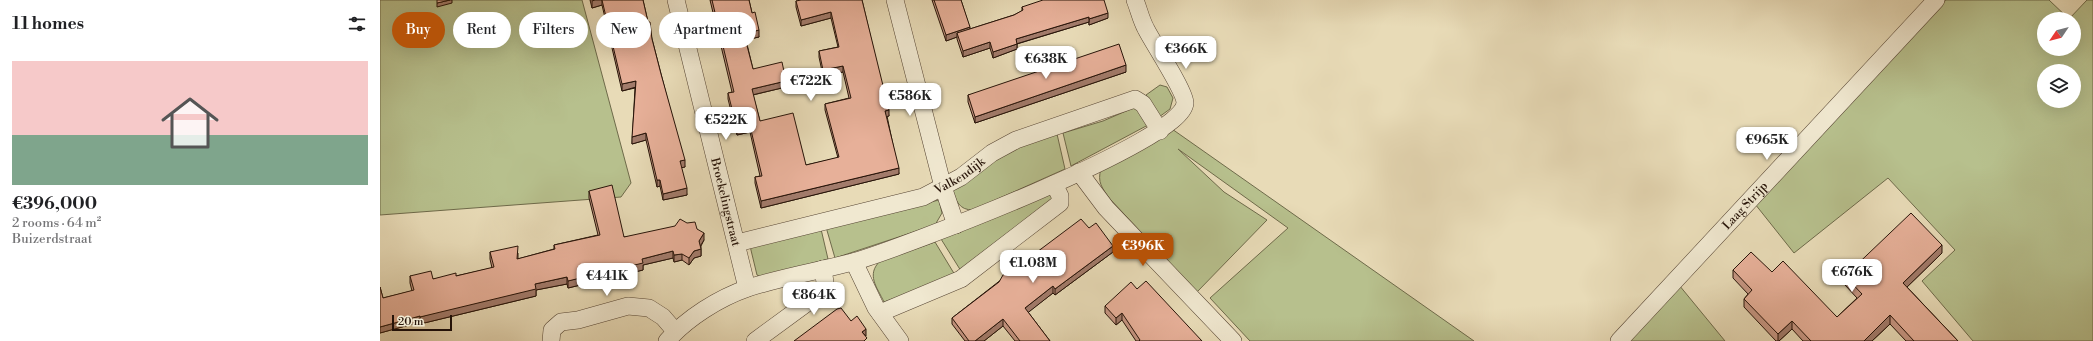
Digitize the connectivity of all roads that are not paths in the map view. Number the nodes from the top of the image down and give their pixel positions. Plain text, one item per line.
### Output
1 (676, 0) edge
2 (895, 0) edge
3 (1135, 0) edge
4 (1936, 0) edge
5 (1161, 130) junction
6 (1079, 172) junction
7 (1054, 184) junction
8 (943, 187) junction
9 (956, 225) junction
10 (736, 243) junction
11 (854, 262) junction
12 (823, 269) junction
13 (748, 288) junction
14 (880, 313) junction
15 (671, 336) edge
16 (551, 341) edge
17 (755, 341) edge
18 (900, 341) edge
19 (1233, 341) edge
20 (1619, 341) edge

1 - 10 street, Broekelingstraat
2 - 8 street
3 - 5 street
4 - 20 street, Laag Strijp
5 - 6 street
5 - 8 street, Valkendijk
6 - 7 street
6 - 19 street
7 - 9 street
7 - 14 street
8 - 9 street
8 - 10 street, Valkendijk
9 - 11 street
10 - 13 street, Broekelingstraat
11 - 12 street
11 - 14 street
12 - 13 street
12 - 17 street
13 - 15 street
14 - 18 street
15 - 16 street

